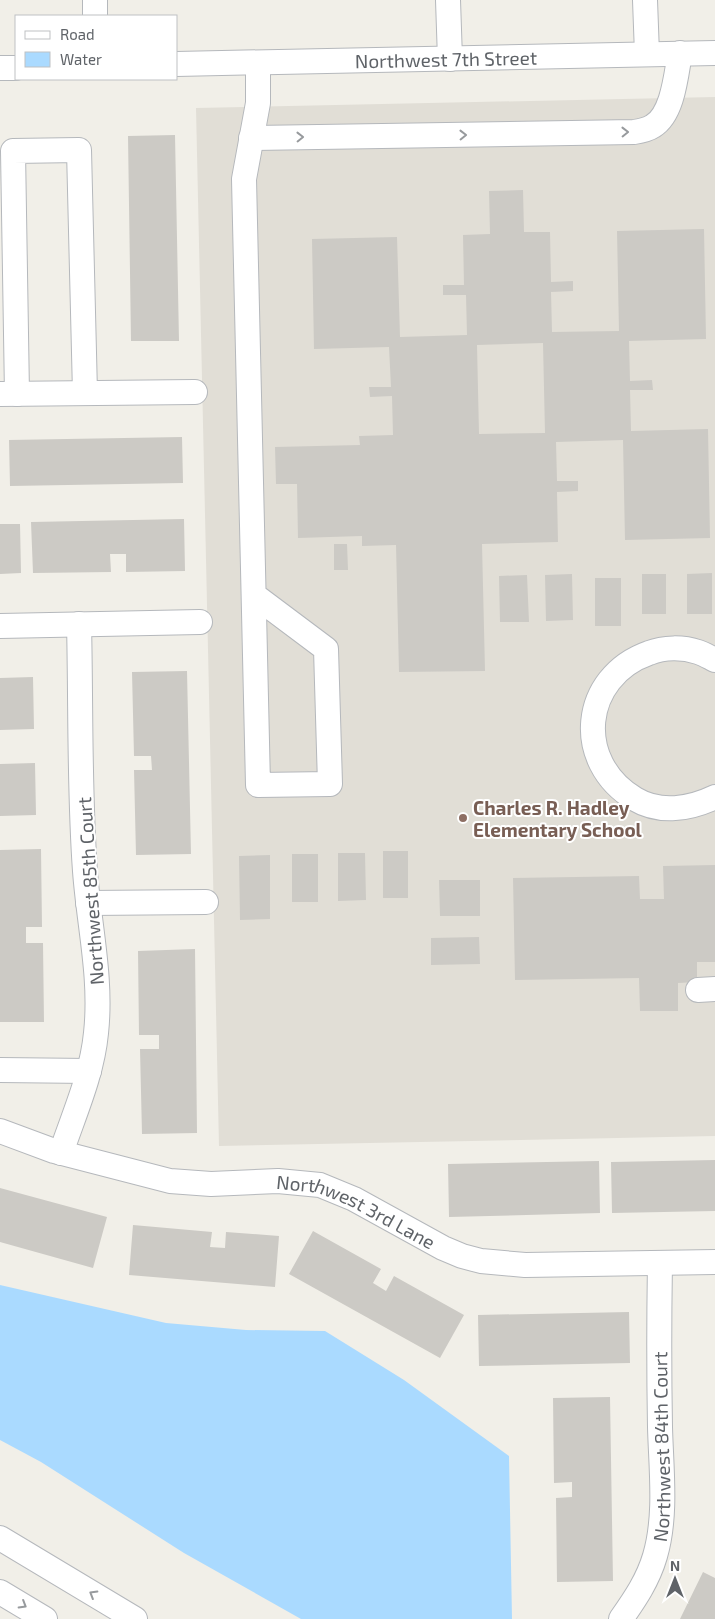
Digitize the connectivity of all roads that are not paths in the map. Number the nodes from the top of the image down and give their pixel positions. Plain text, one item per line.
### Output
1 (95, 0) edge
2 (448, 0) edge
3 (645, 0) edge
4 (95, 15) edge
5 (680, 53) junction
6 (715, 53) edge
7 (647, 54) junction
8 (450, 59) junction
9 (258, 63) junction
10 (178, 64) edge
11 (0, 68) edge
12 (15, 68) edge
13 (251, 138) junction
14 (194, 392) dead end
15 (85, 393) junction
16 (8, 394) edge
17 (254, 595) junction
18 (200, 622) dead end
19 (79, 624) junction
20 (0, 626) edge
21 (715, 660) edge
22 (715, 797) edge
23 (206, 902) dead end
24 (88, 903) junction
25 (0, 1070) edge
26 (89, 1071) junction
27 (0, 1131) edge
28 (61, 1153) junction
29 (715, 1262) edge
30 (660, 1263) junction
31 (0, 1538) edge
32 (0, 1592) edge
33 (45, 1619) edge
34 (135, 1619) edge
35 (621, 1619) edge

1 - 4 street
2 - 8 street
3 - 7 street
5 - 6 street, Northwest 7th Street
5 - 7 street, Northwest 7th Street
13 -> 5 street
7 - 8 street, Northwest 7th Street
8 - 9 street, Northwest 7th Street
9 - 10 street, Northwest 7th Street
9 - 13 street
11 - 12 street
13 - 17 street
14 - 15 street
15 - 16 street
15 - 16 street
17 - 17 street
18 - 19 street
19 - 20 street
19 - 24 street, Northwest 85th Court
21 - 22 street
23 - 24 street
24 - 26 street, Northwest 85th Court
25 - 26 street
26 - 28 street, Northwest 85th Court
27 - 28 street, Northwest 3rd Lane
28 - 30 street, Northwest 3rd Lane
29 - 30 street, Northwest 3rd Lane
30 - 35 street, Northwest 84th Court
34 -> 31 street
32 -> 33 street

